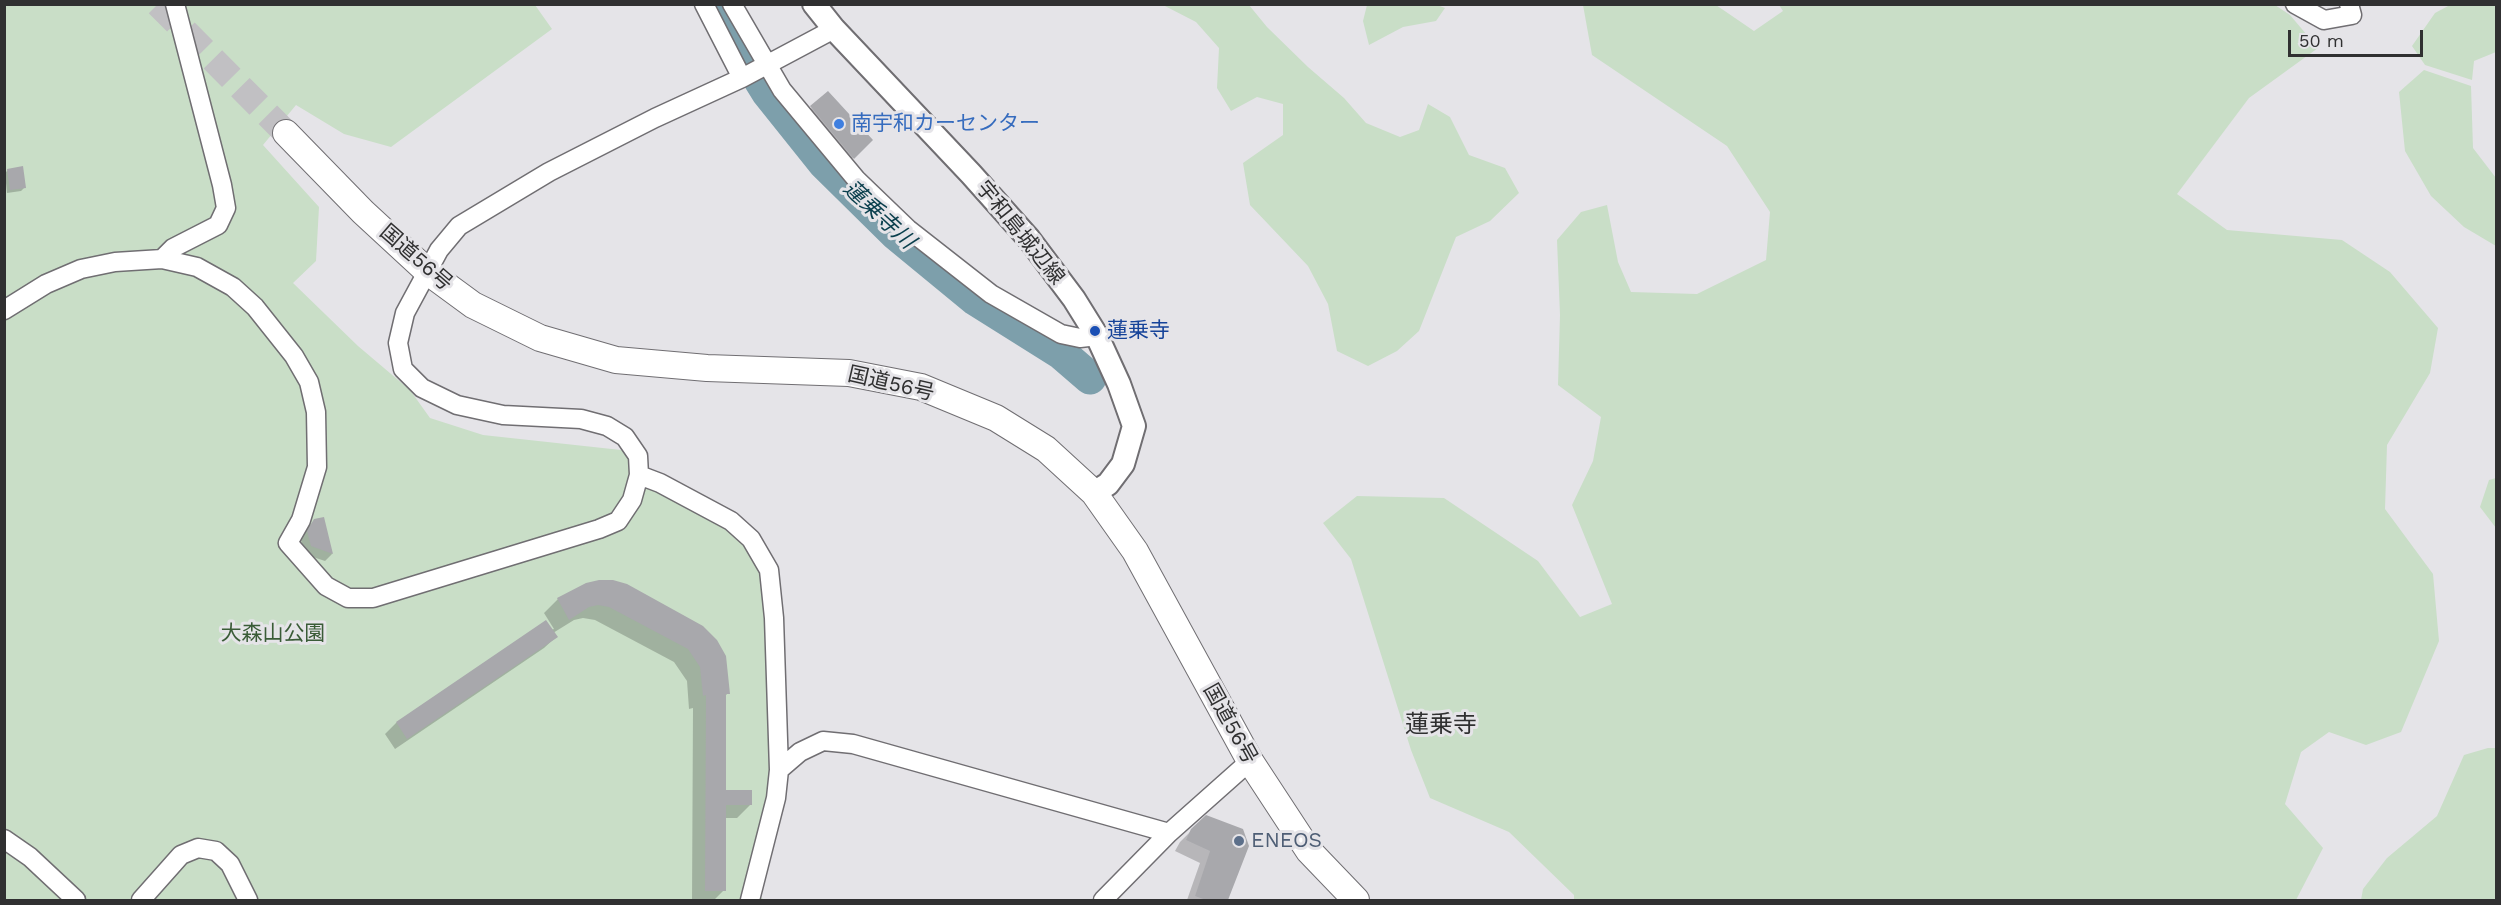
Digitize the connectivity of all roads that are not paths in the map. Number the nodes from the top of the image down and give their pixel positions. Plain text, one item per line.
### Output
1 (175, 4) edge
2 (704, 4) edge
3 (732, 4) edge
4 (814, 4) edge
5 (2295, 4) edge
6 (2349, 4) edge
7 (834, 29) junction
8 (768, 64) junction
9 (742, 78) junction
10 (286, 133) tunnel mouth
11 (156, 260) junction
12 (428, 272) junction
13 (4, 309) edge
14 (1097, 336) junction
15 (639, 475) junction
16 (1094, 493) junction
17 (1250, 760) junction
18 (778, 770) junction
19 (1169, 833) junction
20 (4, 839) edge
21 (76, 900) edge
22 (141, 900) edge
23 (248, 900) edge
24 (750, 900) edge
25 (1103, 900) edge
26 (1356, 900) edge

1 - 11 street
2 - 9 street
3 - 8 street
4 - 7 main road, 宇和島城辺線
5 - 6 street
7 - 8 street
7 - 14 main road, 宇和島城辺線
8 - 9 street
8 - 14 street
9 - 12 street
10 - 12 highway, 国道56号
11 - 13 street
11 - 15 street
12 - 15 street
12 - 16 highway, 国道56号
14 - 16 main road, 宇和島城辺線
15 - 18 street
16 - 17 highway, 国道56号
17 - 19 street
17 - 26 highway, 国道56号
18 - 19 street
18 - 24 street
19 - 25 street
20 - 21 street
22 - 23 street

